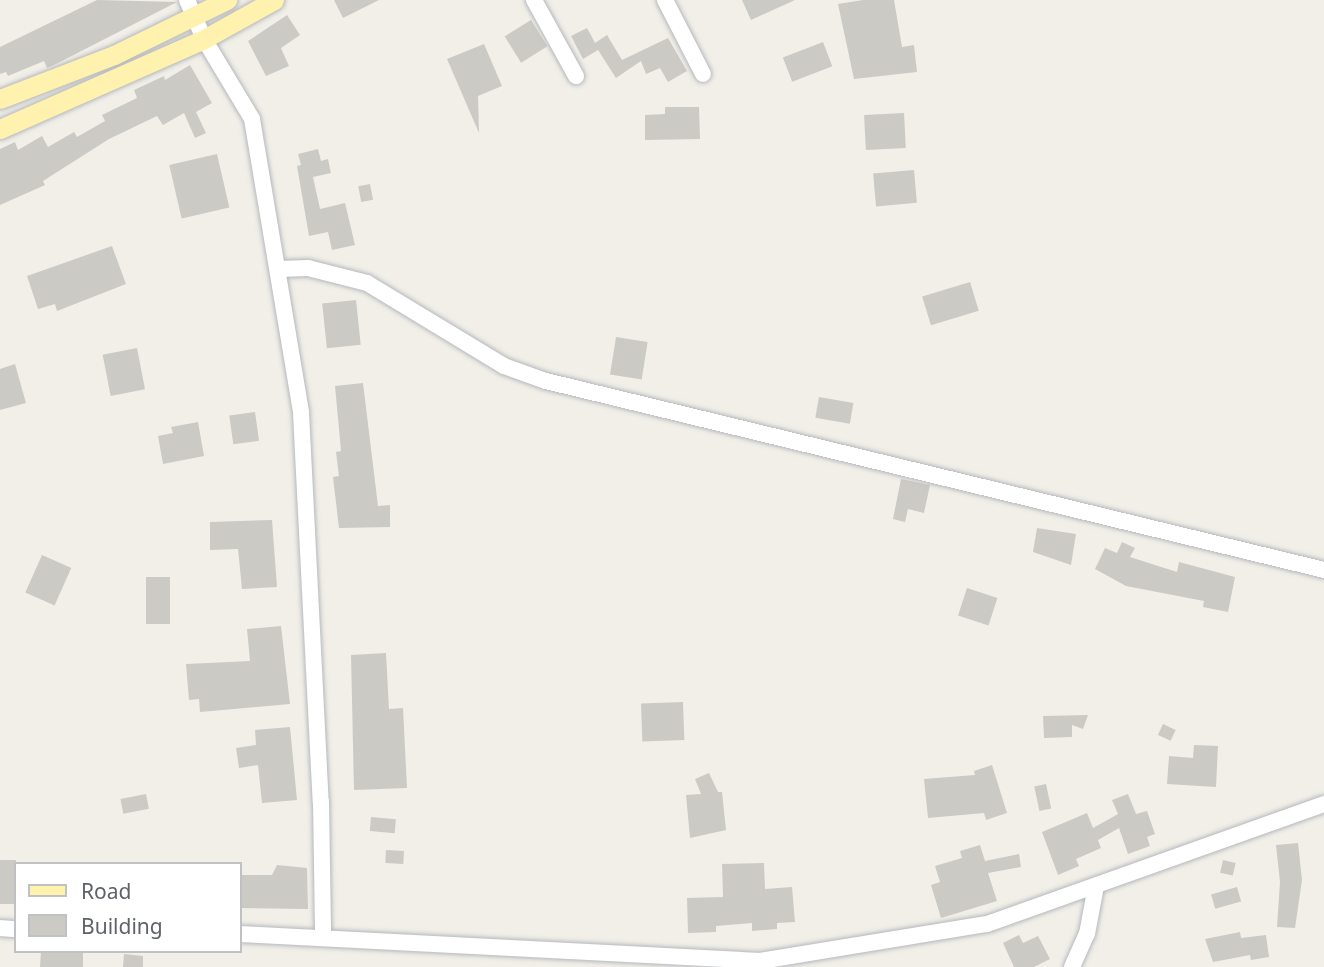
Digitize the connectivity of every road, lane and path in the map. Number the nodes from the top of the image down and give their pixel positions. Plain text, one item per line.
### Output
1 (227, 0) edge
2 (274, 0) edge
3 (534, 0) edge
4 (665, 0) edge
5 (190, 8) edge
6 (204, 39) junction
7 (703, 74) dead end
8 (576, 76) dead end
9 (0, 99) edge
10 (0, 129) edge
11 (278, 269) junction
12 (1324, 570) edge
13 (1324, 804) edge
14 (1096, 886) junction
15 (242, 934) edge
16 (323, 936) junction
17 (1072, 967) edge

1 - 5 main road
2 - 6 main road
3 - 8 street
4 - 7 street
5 - 6 street
5 - 9 main road
6 - 10 main road
6 - 11 street
11 - 12 street
11 - 16 street
13 - 14 street
14 - 16 street
14 - 17 street
15 - 16 street

